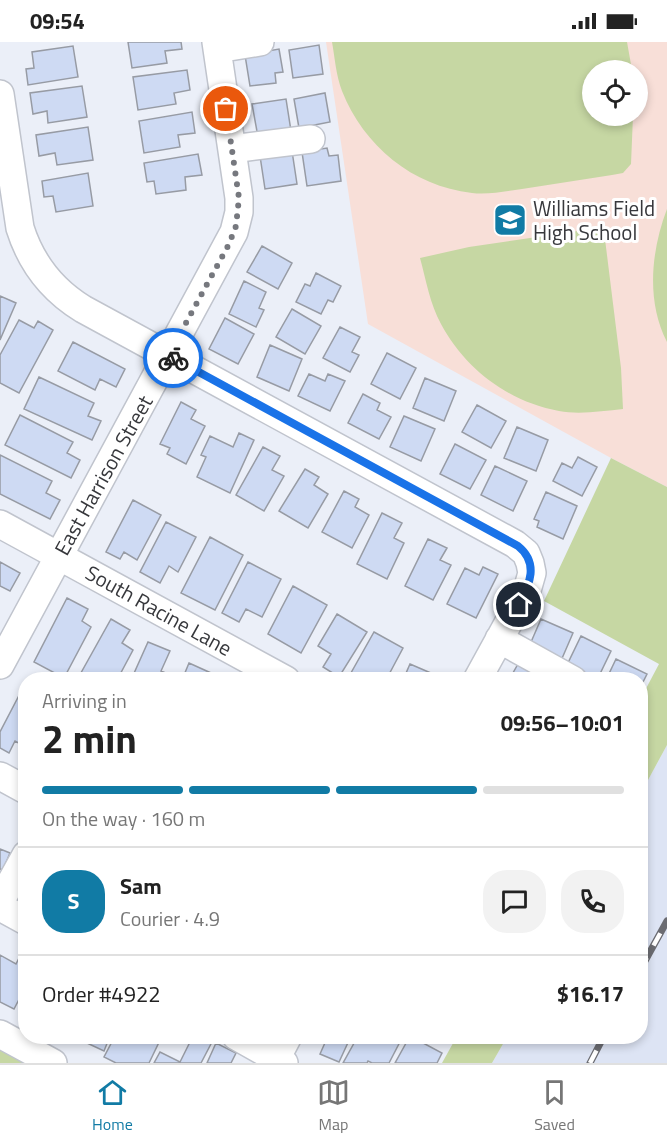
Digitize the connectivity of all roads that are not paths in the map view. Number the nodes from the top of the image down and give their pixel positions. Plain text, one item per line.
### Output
1 (260, 42) edge
2 (217, 45) edge
3 (0, 94) edge
4 (311, 140) dead end
5 (232, 149) junction
6 (168, 356) junction
7 (0, 524) edge
8 (59, 556) junction
9 (499, 639) junction
10 (0, 665) edge
11 (271, 672) edge
12 (481, 672) edge
13 (559, 672) edge
14 (0, 776) edge
15 (18, 786) edge
16 (18, 869) edge
17 (0, 902) edge
18 (0, 907) edge
19 (18, 917) edge
20 (0, 1034) edge
21 (255, 1044) edge
22 (280, 1055) edge
23 (37, 1059) edge

1 - 2 street
2 - 5 street, East Harrison Street
3 - 6 street
4 - 5 street
5 - 6 street, East Harrison Street
6 - 8 street, East Harrison Street
6 - 9 street
7 - 8 street, South Racine Lane
8 - 10 street, East Harrison Street
8 - 11 street, South Racine Lane
9 - 12 street
9 - 13 street
14 - 15 street
16 - 17 street
18 - 19 street
20 - 23 street
21 - 22 street

